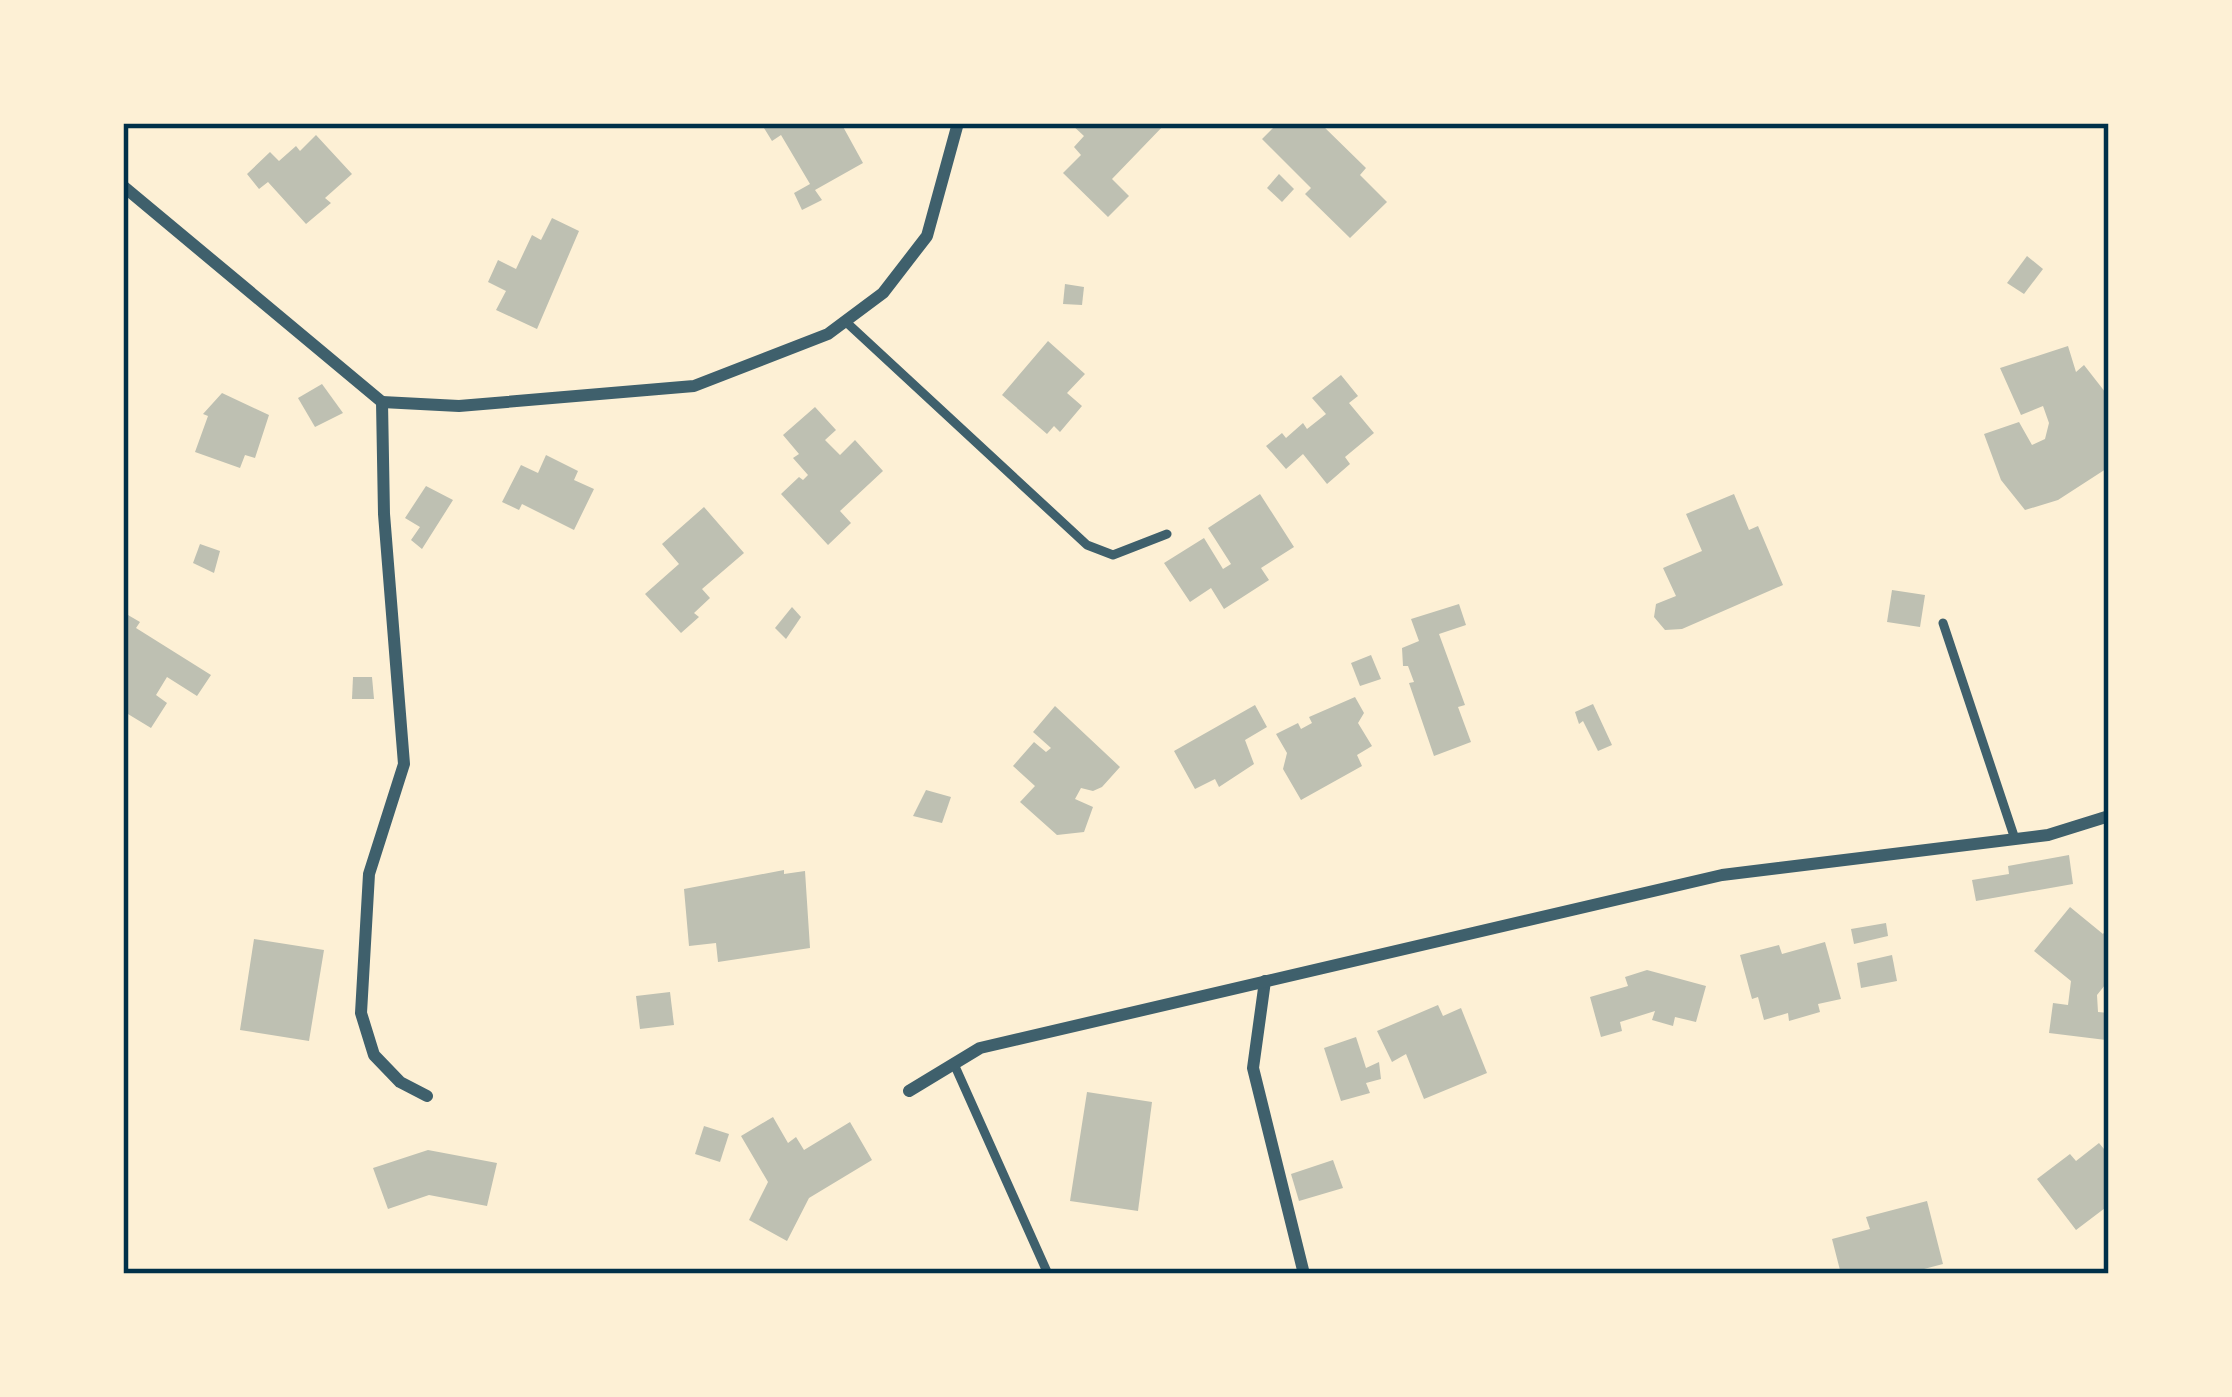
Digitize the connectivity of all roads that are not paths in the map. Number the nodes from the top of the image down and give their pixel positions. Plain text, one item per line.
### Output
1 (958, 123) edge
2 (123, 186) edge
3 (845, 321) junction
4 (382, 402) junction
5 (1167, 534) dead end
6 (1943, 623) dead end
7 (2109, 816) edge
8 (2015, 839) junction
9 (1265, 981) junction
10 (954, 1064) junction
11 (909, 1091) dead end
12 (427, 1096) dead end
13 (1048, 1274) edge
14 (1304, 1274) edge

1 - 3 street
2 - 4 street
3 - 4 street
3 - 5 lane
4 - 12 street
6 - 8 lane
7 - 8 street
8 - 9 street
9 - 10 street
9 - 14 street
10 - 11 street
10 - 13 lane

